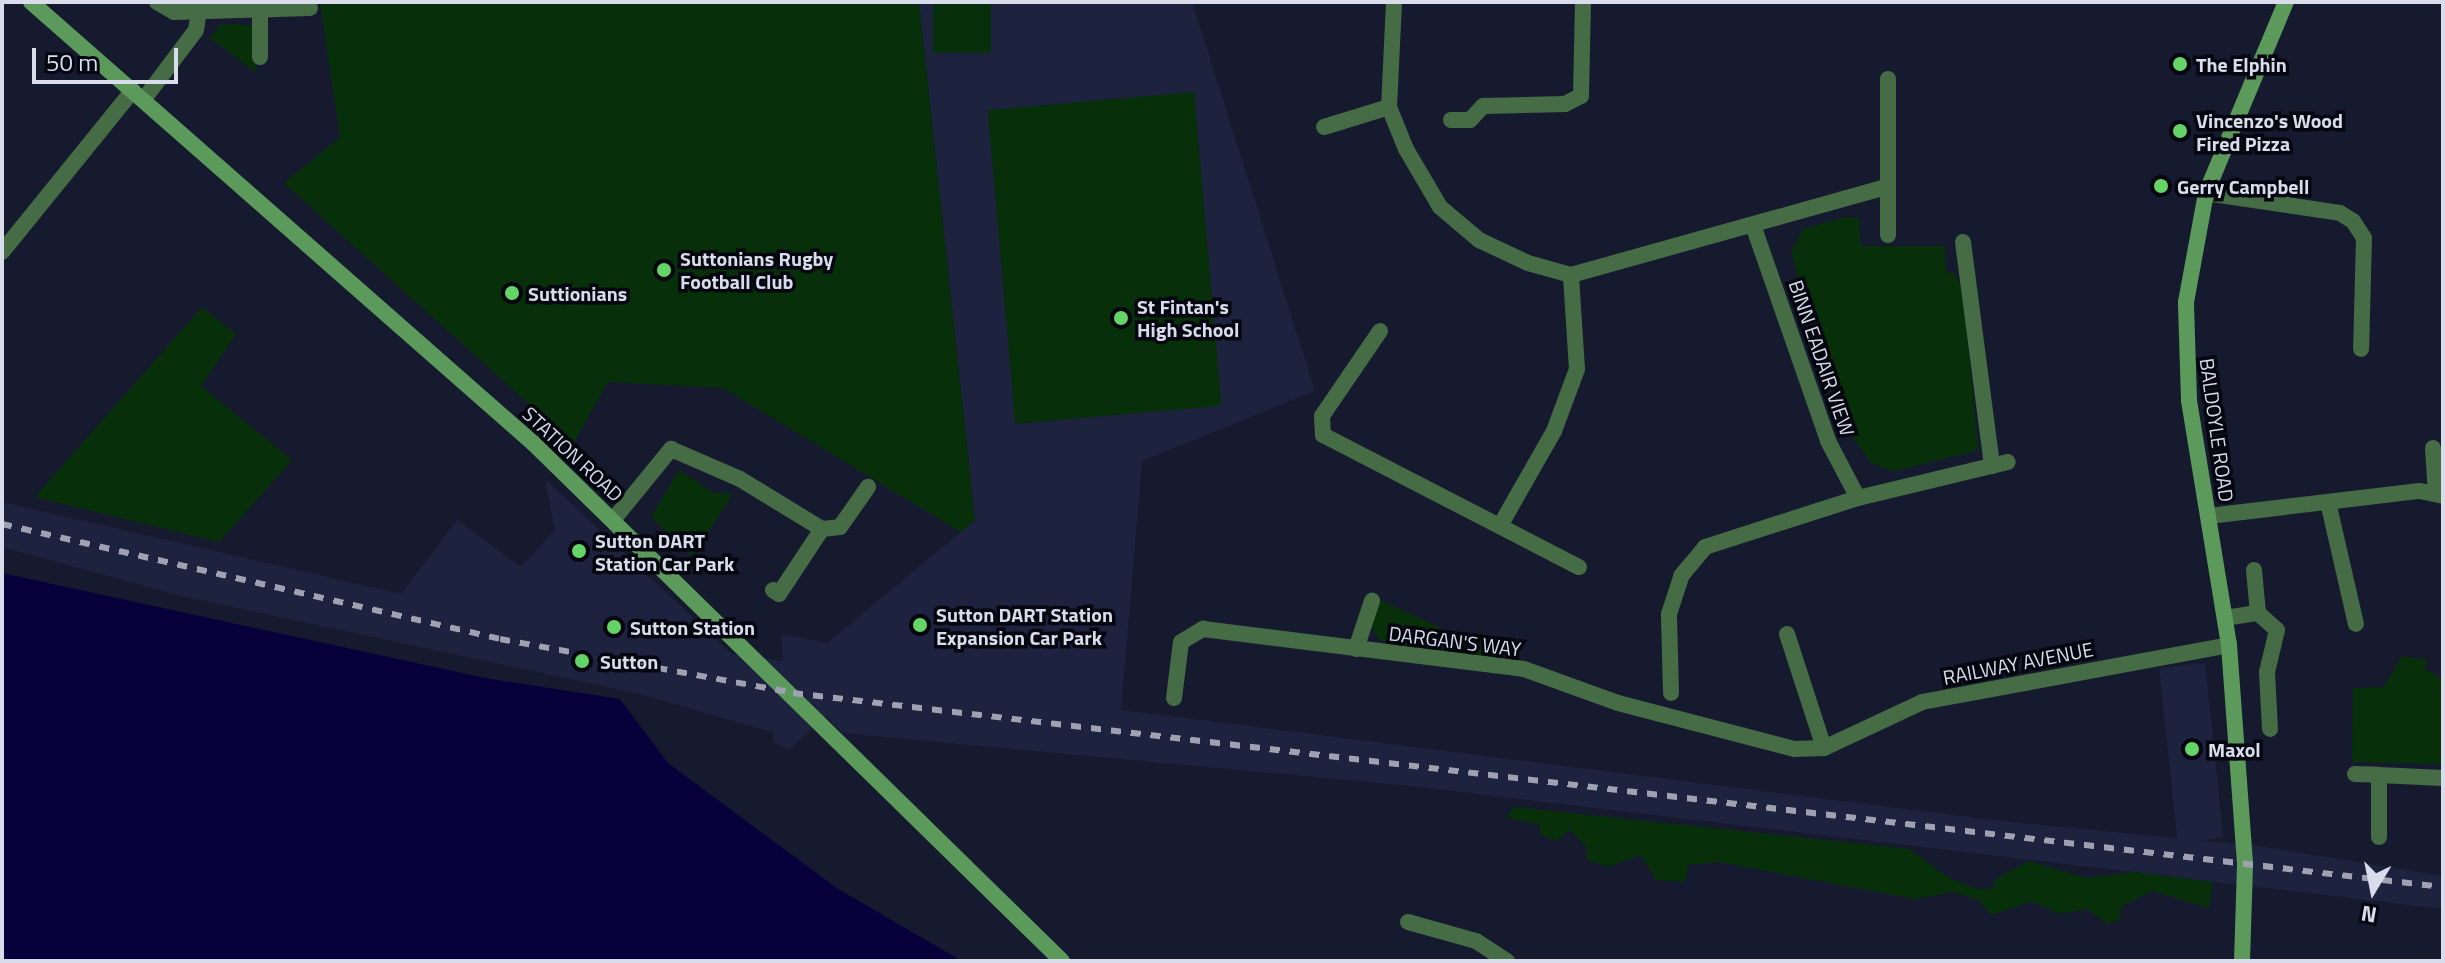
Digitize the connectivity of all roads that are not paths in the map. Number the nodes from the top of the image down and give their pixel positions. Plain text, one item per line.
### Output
1 (31, 2) edge
2 (157, 2) edge
3 (1394, 2) edge
4 (1583, 2) edge
5 (2286, 2) edge
6 (310, 8) dead end
7 (260, 9) junction
8 (199, 11) junction
9 (260, 57) dead end
10 (1888, 79) dead end
11 (138, 95) junction
12 (1389, 107) junction
13 (1451, 120) dead end
14 (1324, 127) dead end
15 (1887, 187) junction
16 (2206, 193) junction
17 (1754, 228) junction
18 (1888, 235) dead end
19 (1963, 242) dead end
20 (2, 252) edge
21 (1571, 275) junction
22 (1380, 331) dead end
23 (2361, 349) dead end
24 (2433, 448) dead end
25 (868, 487) dead end
26 (2440, 494) edge
27 (1858, 498) junction
28 (2328, 502) junction
29 (2209, 516) junction
30 (613, 520) junction
31 (1501, 524) junction
32 (822, 529) junction
33 (1579, 567) dead end
34 (2254, 570) dead end
35 (773, 590) dead end
36 (1372, 601) dead end
37 (2258, 613) junction
38 (2225, 618) junction
39 (2356, 624) dead end
40 (1787, 634) dead end
41 (2229, 645) junction
42 (1356, 649) junction
43 (1671, 693) dead end
44 (1174, 698) dead end
45 (2270, 729) dead end
46 (1824, 748) junction
47 (2355, 774) dead end
48 (2379, 775) junction
49 (2443, 778) edge
50 (2379, 837) dead end
51 (1408, 922) dead end
52 (1062, 961) edge
53 (1507, 961) edge
54 (2242, 961) edge

1 - 11 main road, STATION ROAD
2 - 8 street
3 - 12 street
4 - 13 street
5 - 16 main road, BALDOYLE ROAD
6 - 7 street
7 - 8 street
7 - 9 street
8 - 11 street
10 - 15 street
11 - 20 street
11 - 30 main road, STATION ROAD
12 - 14 street
12 - 21 street
15 - 17 street
15 - 18 street
16 - 23 street
16 - 29 main road, BALDOYLE ROAD
17 - 21 street
17 - 27 street, BINN EADAIR VIEW
19 - 27 street
21 - 31 street
22 - 31 street
24 - 26 street
25 - 32 street
26 - 28 street
27 - 43 street
28 - 29 street
28 - 39 street
29 - 38 main road, BALDOYLE ROAD
30 - 32 street
30 - 52 main road, STATION ROAD
31 - 33 street
32 - 35 street
34 - 37 street
36 - 42 street
37 - 38 street
37 - 45 street
38 - 41 main road, BALDOYLE ROAD
40 - 46 street
41 - 46 street, RAILWAY AVENUE
41 - 54 main road, BALDOYLE ROAD
42 - 44 street, DARGAN'S WAY
42 - 46 street, DARGAN'S WAY
47 - 48 street
48 - 49 street
48 - 50 street
51 - 53 street

